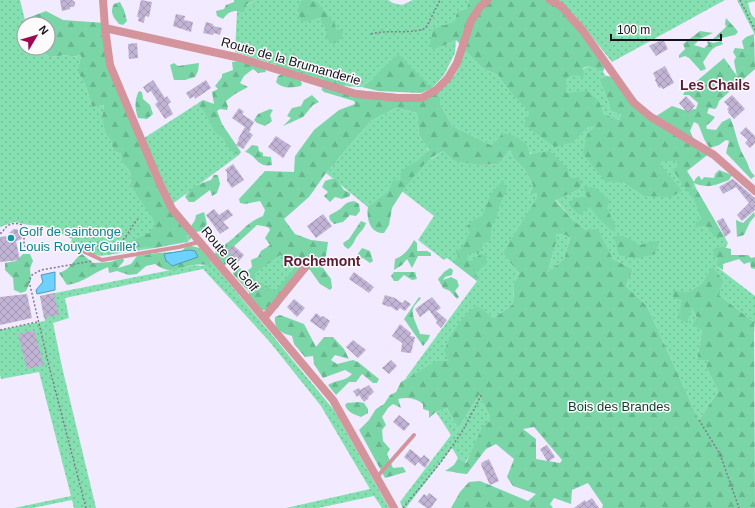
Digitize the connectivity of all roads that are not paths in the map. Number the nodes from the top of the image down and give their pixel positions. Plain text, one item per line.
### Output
1 (103, 0) edge
2 (488, 0) edge
3 (550, 0) edge
4 (105, 28) junction
5 (755, 192) edge
6 (200, 242) junction
7 (70, 244) dead end
8 (308, 264) dead end
9 (264, 318) junction
10 (414, 435) dead end
11 (377, 477) junction
12 (394, 508) edge

1 - 4 street, Route du Golf
2 - 4 street, Route de la Brumanderie
3 - 5 street
4 - 6 street, Route du Golf
6 - 7 lane
6 - 9 street, Route du Golf
8 - 9 street
9 - 11 street, Route du Golf
10 - 11 lane
11 - 12 street, Route du Golf

